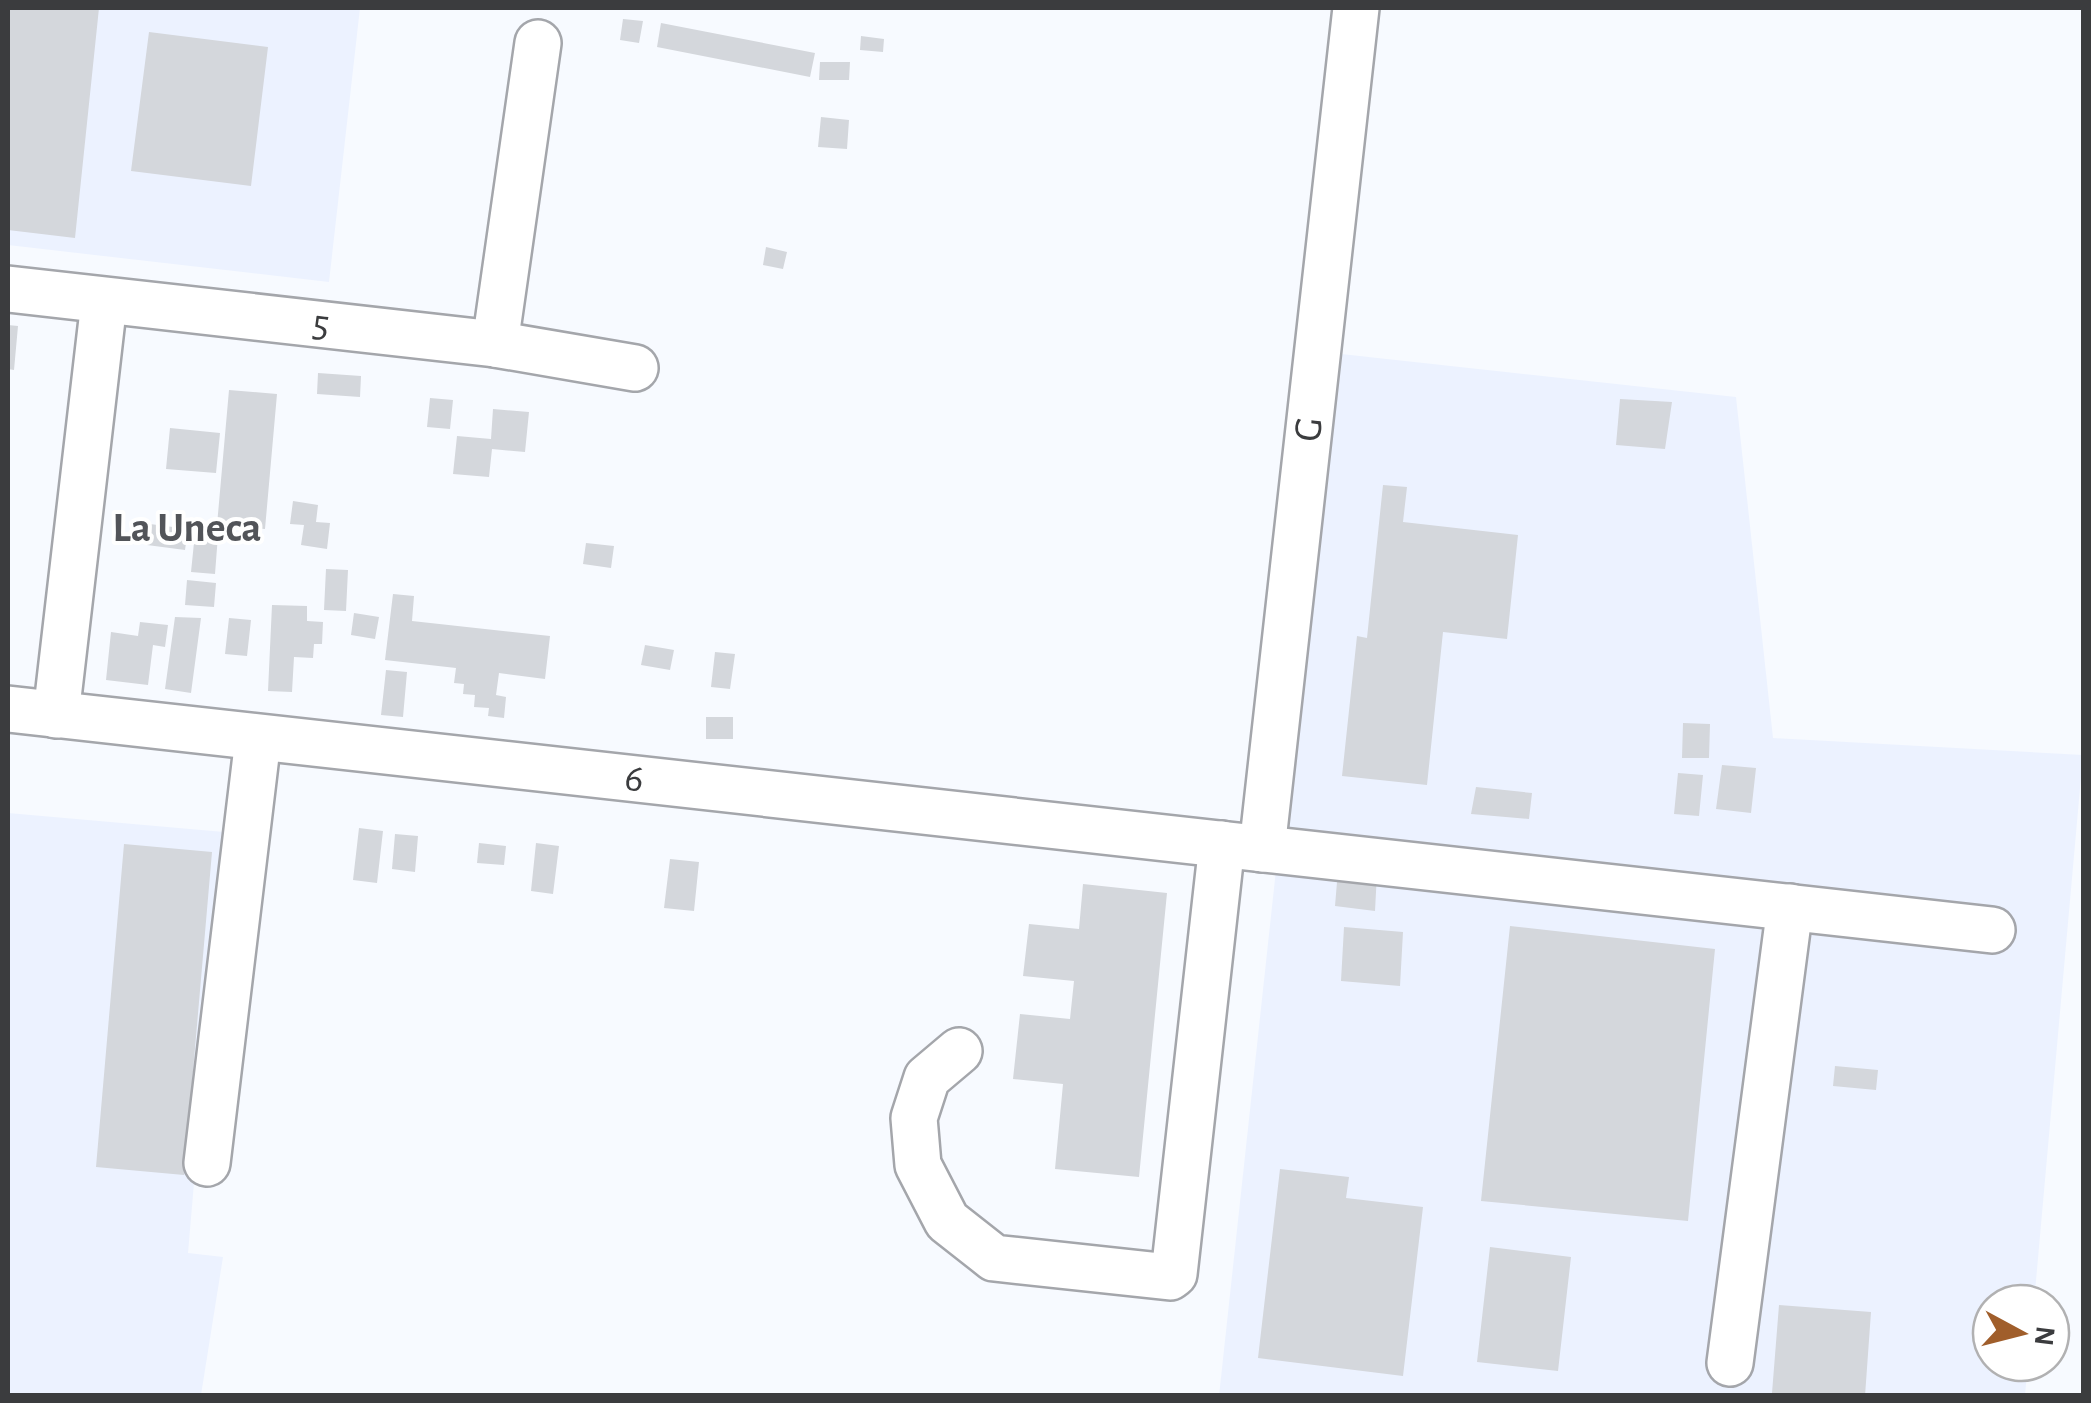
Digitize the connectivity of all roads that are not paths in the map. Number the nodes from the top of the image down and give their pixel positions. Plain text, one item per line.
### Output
1 (1356, 8) edge
2 (538, 43) dead end
3 (8, 289) edge
4 (104, 302) junction
5 (495, 344) junction
6 (635, 368) dead end
7 (8, 710) edge
8 (56, 715) junction
9 (258, 740) junction
10 (1242, 846) junction
11 (1790, 907) junction
12 (1992, 930) dead end
13 (959, 1051) dead end
14 (207, 1162) dead end
15 (1730, 1362) dead end

1 - 10 street, G
2 - 5 street
3 - 4 street, 5
4 - 5 street, 5
4 - 8 street
5 - 6 street, 5
7 - 8 street, 6
8 - 9 street, 6
9 - 10 street, 6
9 - 14 street
10 - 11 street, 6
10 - 13 street, G
11 - 12 street, 6
11 - 15 street

